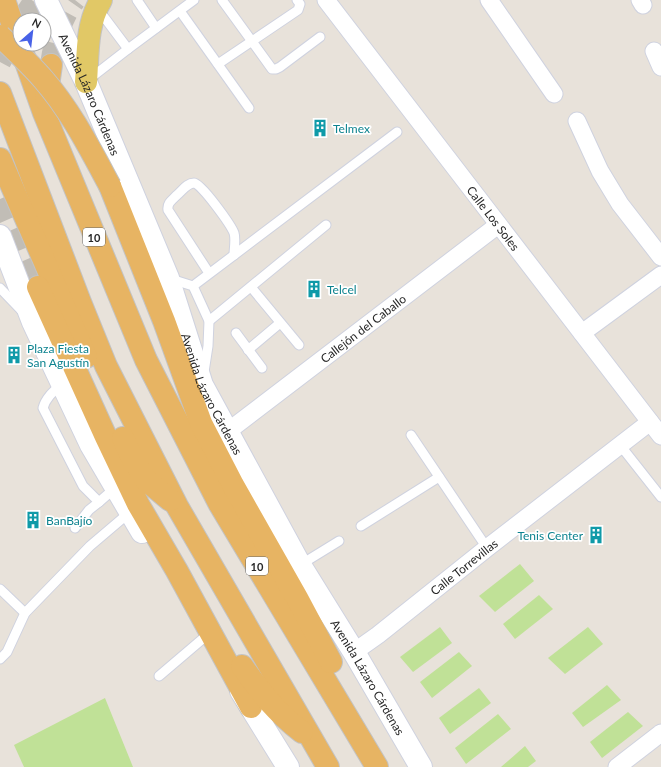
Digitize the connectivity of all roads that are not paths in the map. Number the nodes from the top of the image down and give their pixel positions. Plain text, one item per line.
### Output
1 (4, 0) edge
2 (46, 0) edge
3 (137, 0) edge
4 (222, 0) edge
5 (296, 0) edge
6 (326, 0) edge
7 (489, 0) edge
8 (186, 4) edge
9 (102, 8) edge
10 (156, 28) junction
11 (0, 36) edge
12 (320, 37) dead end
13 (251, 41) junction
14 (128, 49) junction
15 (654, 51) dead end
16 (218, 64) junction
17 (51, 65) tunnel mouth
18 (661, 67) edge
19 (86, 82) junction
20 (0, 93) edge
21 (554, 94) dead end
22 (249, 108) dead end
23 (44, 113) junction
24 (0, 118) edge
25 (577, 121) dead end
26 (397, 132) dead end
27 (17, 138) junction
28 (0, 158) edge
29 (326, 225) dead end
30 (498, 225) junction
31 (0, 236) edge
32 (234, 255) junction
33 (661, 257) edge
34 (209, 274) junction
35 (661, 275) edge
36 (168, 278) junction
37 (193, 286) junction
38 (38, 287) tunnel mouth
39 (251, 287) junction
40 (0, 288) edge
41 (164, 321) junction
42 (209, 321) junction
43 (33, 322) junction
44 (280, 323) junction
45 (236, 333) dead end
46 (582, 333) junction
47 (299, 345) dead end
48 (248, 350) junction
49 (262, 368) dead end
50 (202, 383) junction
51 (62, 384) junction
52 (657, 430) edge
53 (227, 432) junction
54 (411, 435) dead end
55 (620, 445) junction
56 (439, 478) junction
57 (118, 491) junction
58 (661, 497) edge
59 (99, 502) junction
60 (177, 506) junction
61 (130, 512) junction
62 (362, 526) dead end
63 (76, 528) dead end
64 (339, 541) dead end
65 (487, 548) junction
66 (300, 565) junction
67 (177, 571) junction
68 (0, 589) edge
69 (25, 614) junction
70 (206, 636) junction
71 (354, 652) junction
72 (0, 659) edge
73 (159, 676) dead end
74 (251, 707) junction
75 (661, 733) edge
76 (312, 739) junction
77 (288, 767) edge
78 (328, 767) edge
79 (377, 767) edge
80 (386, 767) edge
81 (421, 767) edge
82 (617, 767) edge

1 - 23 highway, 10
2 - 19 street, Avenida Lázaro Cárdenas
3 - 10 lane
4 - 13 lane
5 - 13 lane
6 - 30 street, Calle Los Soles
7 - 21 street
8 - 10 lane
8 - 16 lane
9 - 14 lane
9 - 19 main road
10 - 14 lane
11 - 41 highway, bridge
12 - 13 lane
13 - 16 lane
14 - 19 lane
15 - 18 street
16 - 22 lane
17 - 23 highway
19 - 36 street, Avenida Lázaro Cárdenas
20 - 27 highway
23 - 79 highway, 10
24 - 27 highway
25 - 33 street
26 - 32 lane
27 - 60 highway
28 - 60 highway
29 - 39 lane
30 - 46 street, Calle Los Soles
30 - 53 street, Callejón del Caballo
31 - 43 street
32 - 34 lane
32 - 34 lane
34 - 37 lane
35 - 46 street
36 - 37 lane
36 - 50 street, Avenida Lázaro Cárdenas
37 - 42 lane
38 - 67 highway
39 - 42 lane
39 - 44 lane
40 - 43 lane
41 - 50 highway
41 - 80 highway
42 - 50 lane
43 - 51 street
44 - 47 lane
44 - 48 lane
45 - 48 lane
46 - 52 street, Calle Los Soles
48 - 49 lane
50 - 53 street, Avenida Lázaro Cárdenas
51 - 57 street
51 - 59 lane
52 - 55 street, Calle Torrevillas
53 - 66 street, Avenida Lázaro Cárdenas
54 - 56 lane
55 - 58 lane
55 - 65 street, Calle Torrevillas
56 - 62 lane
56 - 65 lane
57 - 59 lane
57 - 61 street
59 - 63 lane
60 - 76 highway
61 - 69 lane
61 - 70 street
64 - 66 lane
65 - 71 street, Calle Torrevillas
66 - 71 street, Avenida Lázaro Cárdenas
67 - 74 highway
67 - 76 highway
68 - 69 lane
69 - 72 lane
70 - 73 lane
70 - 74 street
71 - 81 street, Avenida Lázaro Cárdenas
74 - 77 street
75 - 82 street
76 - 78 highway

